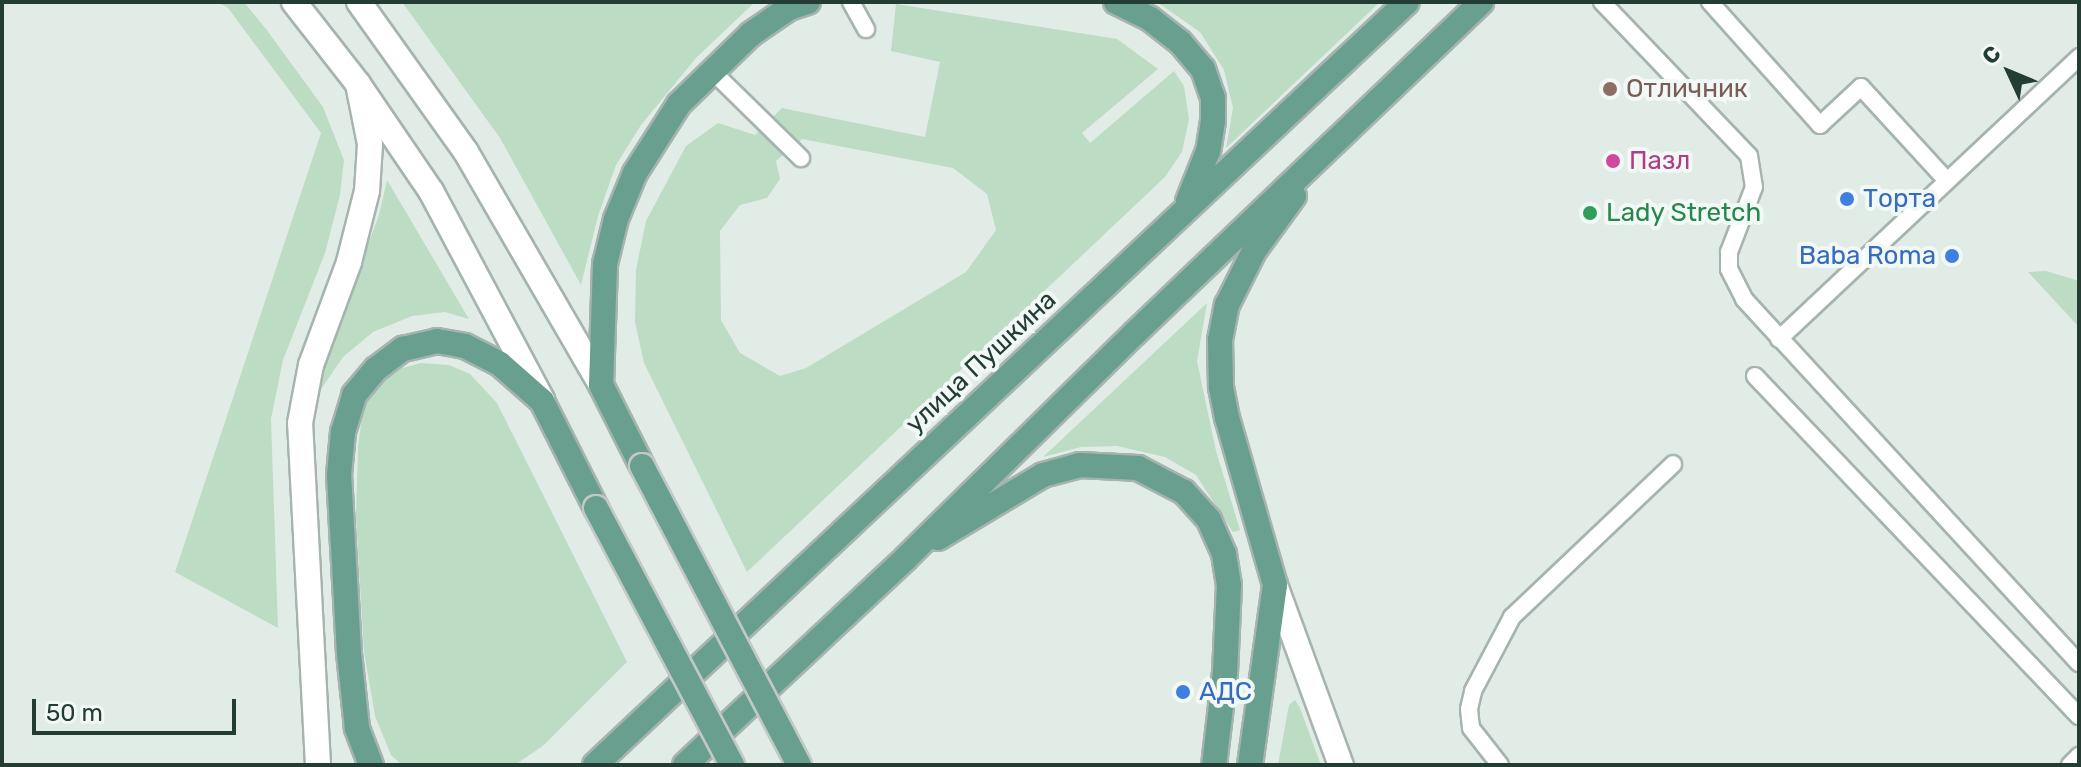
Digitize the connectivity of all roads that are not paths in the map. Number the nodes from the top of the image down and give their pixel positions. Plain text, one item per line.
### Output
1 (294, 2) edge
2 (359, 2) edge
3 (808, 2) edge
4 (851, 2) edge
5 (1116, 2) edge
6 (1407, 2) edge
7 (1481, 2) edge
8 (1602, 2) edge
9 (1710, 2) edge
10 (866, 29) dead end
11 (2079, 57) edge
12 (711, 70) junction
13 (358, 84) junction
14 (1334, 142) junction
15 (801, 158) dead end
16 (1947, 181) junction
17 (1187, 206) junction
18 (1779, 339) junction
19 (1755, 376) dead end
20 (601, 385) junction
21 (542, 401) junction
22 (1673, 464) dead end
23 (906, 558) junction
24 (1275, 585) junction
25 (2079, 663) edge
26 (2079, 716) edge
27 (2079, 756) edge
28 (318, 765) edge
29 (371, 765) edge
30 (595, 765) edge
31 (685, 765) edge
32 (732, 765) edge
33 (799, 765) edge
34 (1214, 765) edge
35 (1250, 765) edge
36 (1341, 765) edge
37 (1500, 765) edge
38 (2070, 765) edge

1 - 13 main road
2 - 20 main road
3 - 12 main road
4 - 10 lane
5 - 17 main road
6 - 17 main road, улица Пушкина
7 - 14 main road
8 - 18 lane
9 - 16 lane
11 - 16 lane
12 - 15 lane
12 - 20 main road
13 - 21 main road
13 - 28 main road
14 - 23 main road
14 - 24 main road
16 - 18 lane
17 - 30 main road, улица Пушкина
18 - 25 lane
19 - 26 lane
20 - 33 main road, bridge
21 - 29 main road
21 - 32 main road, bridge
22 - 37 lane
23 - 31 main road
23 - 34 main road
24 - 35 main road
24 - 36 main road
27 - 38 lane

